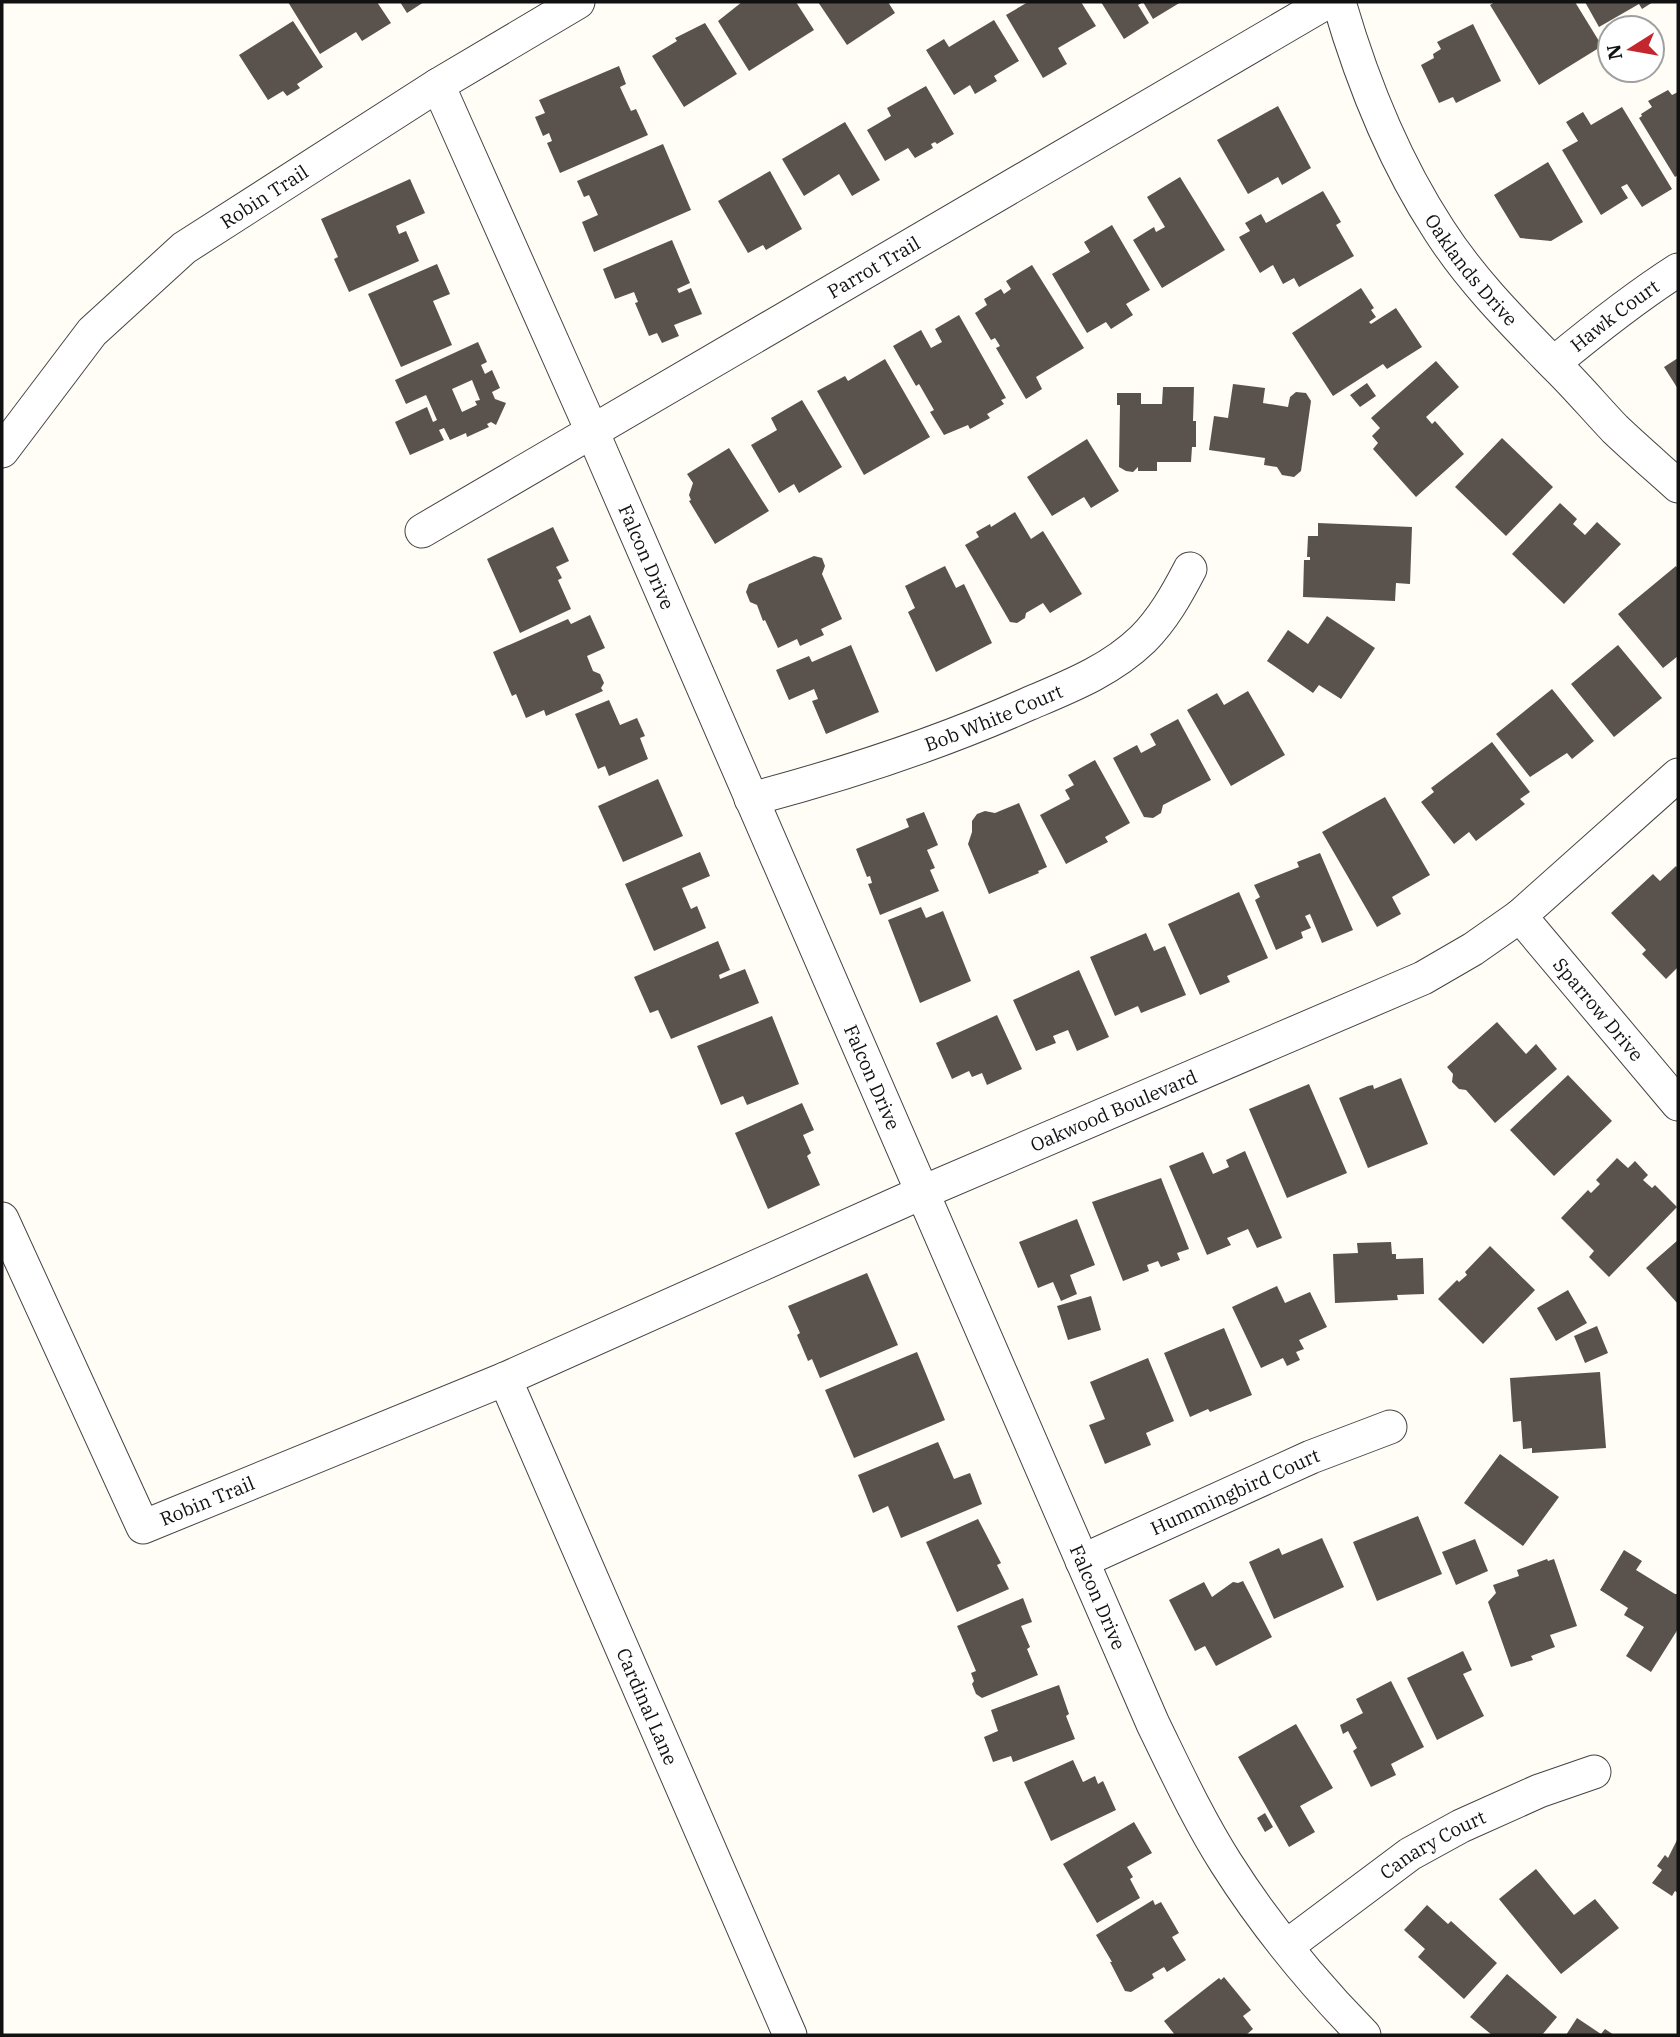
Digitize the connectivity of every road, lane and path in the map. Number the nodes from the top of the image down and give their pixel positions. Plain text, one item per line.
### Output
1 (578, 2) edge
2 (1327, 2) edge
3 (1339, 2) edge
4 (438, 85) junction
5 (1678, 270) edge
6 (1554, 363) junction
7 (592, 431) junction
8 (2, 450) edge
9 (1678, 486) edge
10 (422, 531) dead end
11 (1190, 569) dead end
12 (1678, 775) edge
13 (751, 799) junction
14 (1520, 916) junction
15 (1678, 1104) edge
16 (921, 1193) junction
17 (2, 1219) edge
18 (505, 1378) junction
19 (1390, 1427) dead end
20 (1082, 1561) junction
21 (1594, 1772) dead end
22 (1287, 1946) junction
23 (790, 2035) edge
24 (1364, 2035) edge

1 - 4 street, Robin Trail
2 - 7 street, Parrot Trail
3 - 6 street, Oaklands Drive
4 - 7 street, Falcon Drive
4 - 8 street, Robin Trail
5 - 6 street, Hawk Court
6 - 9 street, Oaklands Drive
7 - 10 street, Parrot Trail
7 - 13 street, Falcon Drive
11 - 13 street, Bob White Court
12 - 14 street, Oakwood Boulevard
13 - 16 street, Falcon Drive
14 - 15 street, Sparrow Drive
14 - 16 street, Oakwood Boulevard
16 - 18 street, Oakwood Boulevard
16 - 20 street, Falcon Drive
17 - 18 street, Robin Trail
18 - 23 street, Cardinal Lane
19 - 20 street, Hummingbird Court
20 - 22 street, Falcon Drive
21 - 22 street, Canary Court
22 - 24 street, Falcon Drive

